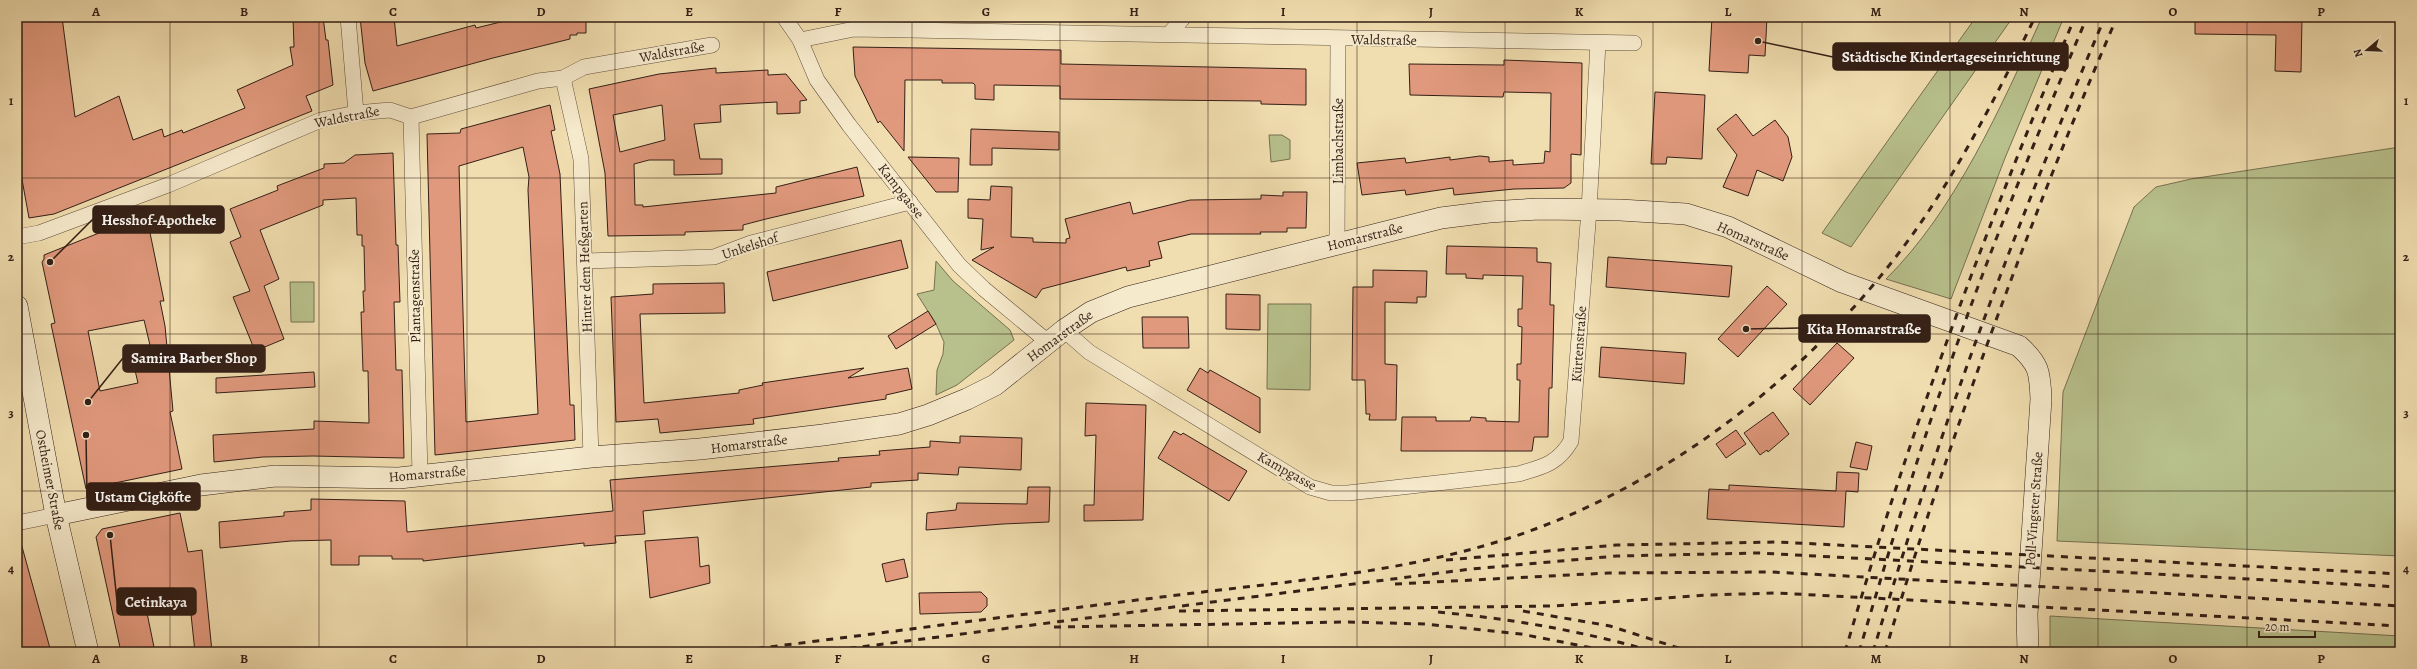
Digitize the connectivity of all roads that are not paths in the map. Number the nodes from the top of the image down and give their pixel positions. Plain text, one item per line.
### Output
1 (348, 17) edge
2 (784, 17) edge
3 (864, 17) edge
4 (1184, 17) edge
5 (854, 30) junction
6 (1169, 34) junction
7 (1338, 39) junction
8 (800, 40) junction
9 (1598, 42) junction
10 (1634, 43) dead end
11 (712, 45) dead end
12 (563, 78) junction
13 (356, 113) junction
14 (411, 116) junction
15 (910, 202) junction
16 (1589, 210) junction
17 (17, 237) edge
18 (1337, 244) junction
19 (586, 261) junction
20 (17, 306) edge
21 (1064, 330) junction
22 (1048, 342) junction
23 (2037, 366) joint
24 (592, 457) junction
25 (1545, 466) joint
26 (420, 475) junction
27 (56, 515) junction
28 (17, 523) edge
29 (88, 652) edge
30 (2028, 652) edge

1 - 13 street
2 - 8 street, Kampgasse
3 - 5 street
4 - 6 street
5 - 6 street, Waldstraße
5 - 8 street, Waldstraße
6 - 7 street, Waldstraße
7 - 9 street, Waldstraße
7 - 18 street, Limbachstraße
8 - 15 street, Kampgasse
9 - 10 street, Waldstraße
9 - 16 street
11 - 12 street, Waldstraße
12 - 14 street, Waldstraße
12 - 19 street, Hinter dem Heßgarten
13 - 14 street, Waldstraße
13 - 17 street, Waldstraße
14 - 26 street, Plantagenstraße
15 - 19 street, Unkelshof
15 - 22 street, Kampgasse
16 - 18 street, Homarstraße
16 - 23 street, Homarstraße
16 - 25 street, Kürtenstraße
18 - 21 street, Homarstraße
19 - 24 street, Hinter dem Heßgarten
20 - 27 street, Ostheimer Straße
21 - 22 street, Homarstraße
21 - 25 street, Kampgasse
22 - 24 street, Homarstraße
23 - 30 street, Poll-Vingster Straße
24 - 26 street, Homarstraße
26 - 27 street, Homarstraße
27 - 28 street
27 - 29 street, Ostheimer Straße

